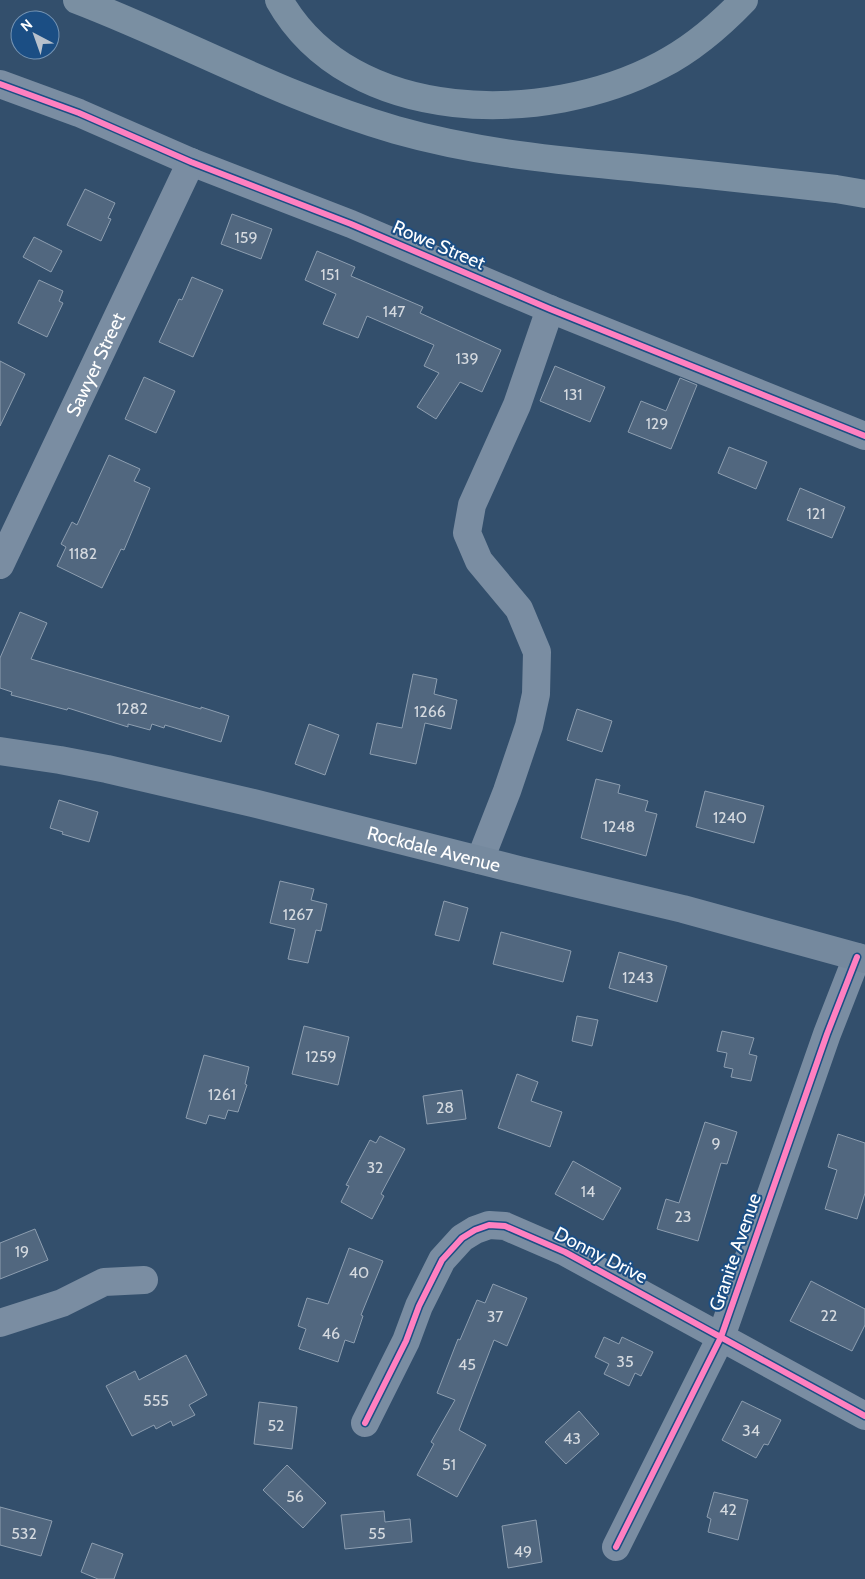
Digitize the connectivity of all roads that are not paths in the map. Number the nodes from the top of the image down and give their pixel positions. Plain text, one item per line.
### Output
1 (77, 0) edge
2 (279, 0) edge
3 (744, 0) edge
4 (0, 84) edge
5 (192, 162) junction
6 (865, 194) edge
7 (550, 309) junction
8 (865, 436) edge
9 (0, 565) edge
10 (0, 750) edge
11 (480, 860) junction
12 (861, 958) edge
13 (144, 1280) dead end
14 (0, 1323) edge
15 (721, 1337) junction
16 (865, 1416) edge
17 (365, 1423) dead end
18 (616, 1547) dead end

1 - 6 highway
2 - 3 highway
4 - 5 street, Rowe Street
5 - 7 street, Rowe Street
5 - 9 street, Sawyer Street
7 - 8 street, Rowe Street
7 - 11 street
10 - 11 main road, Rockdale Avenue
11 - 12 main road, Rockdale Avenue
12 - 15 street, Granite Avenue
13 - 14 street
15 - 16 street, Donny Drive
15 - 17 street, Donny Drive
15 - 18 street, Granite Avenue

